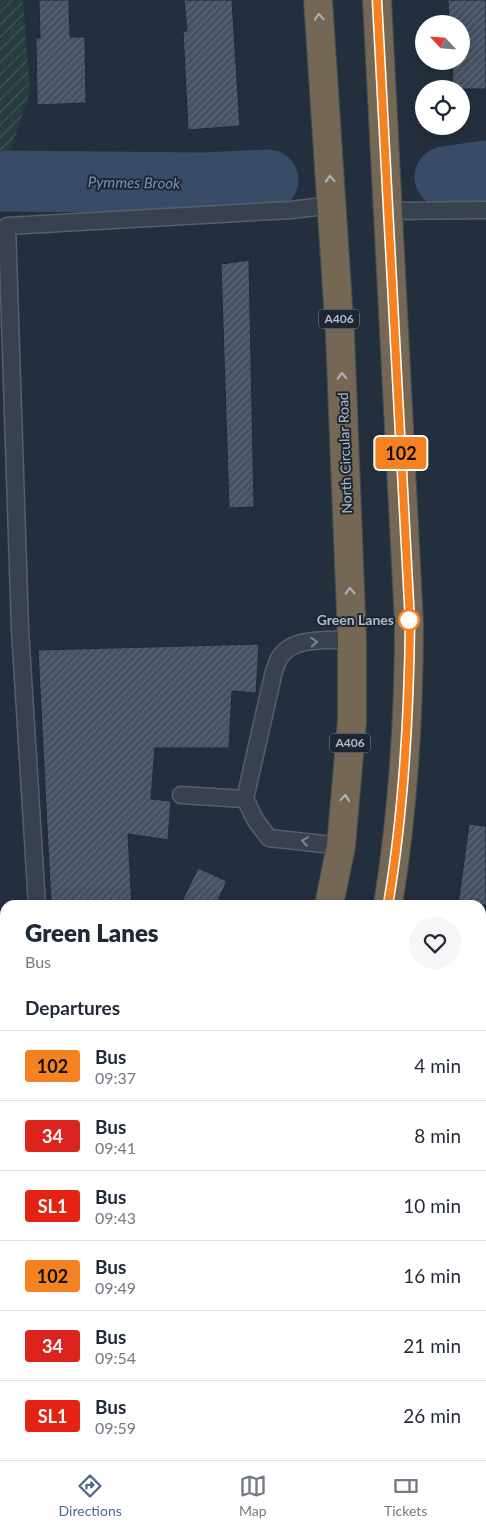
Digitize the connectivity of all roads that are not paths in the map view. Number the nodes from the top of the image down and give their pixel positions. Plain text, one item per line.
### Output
1 (318, 0) edge
2 (377, 0) edge
3 (332, 205) junction
4 (486, 210) edge
5 (388, 211) junction
6 (352, 640) junction
7 (181, 794) dead end
8 (245, 799) junction
9 (341, 846) junction
10 (37, 900) edge
11 (331, 900) edge
12 (389, 900) edge

3 -> 1 highway, North Circular Road / A406
2 - 5 highway
6 -> 3 highway, North Circular Road / A406
3 - 10 lane
4 - 5 lane
5 - 12 highway
8 -> 6 lane
9 -> 6 highway, North Circular Road / A406
7 - 8 lane
9 -> 8 lane
9 - 11 highway, North Circular Road / A406

